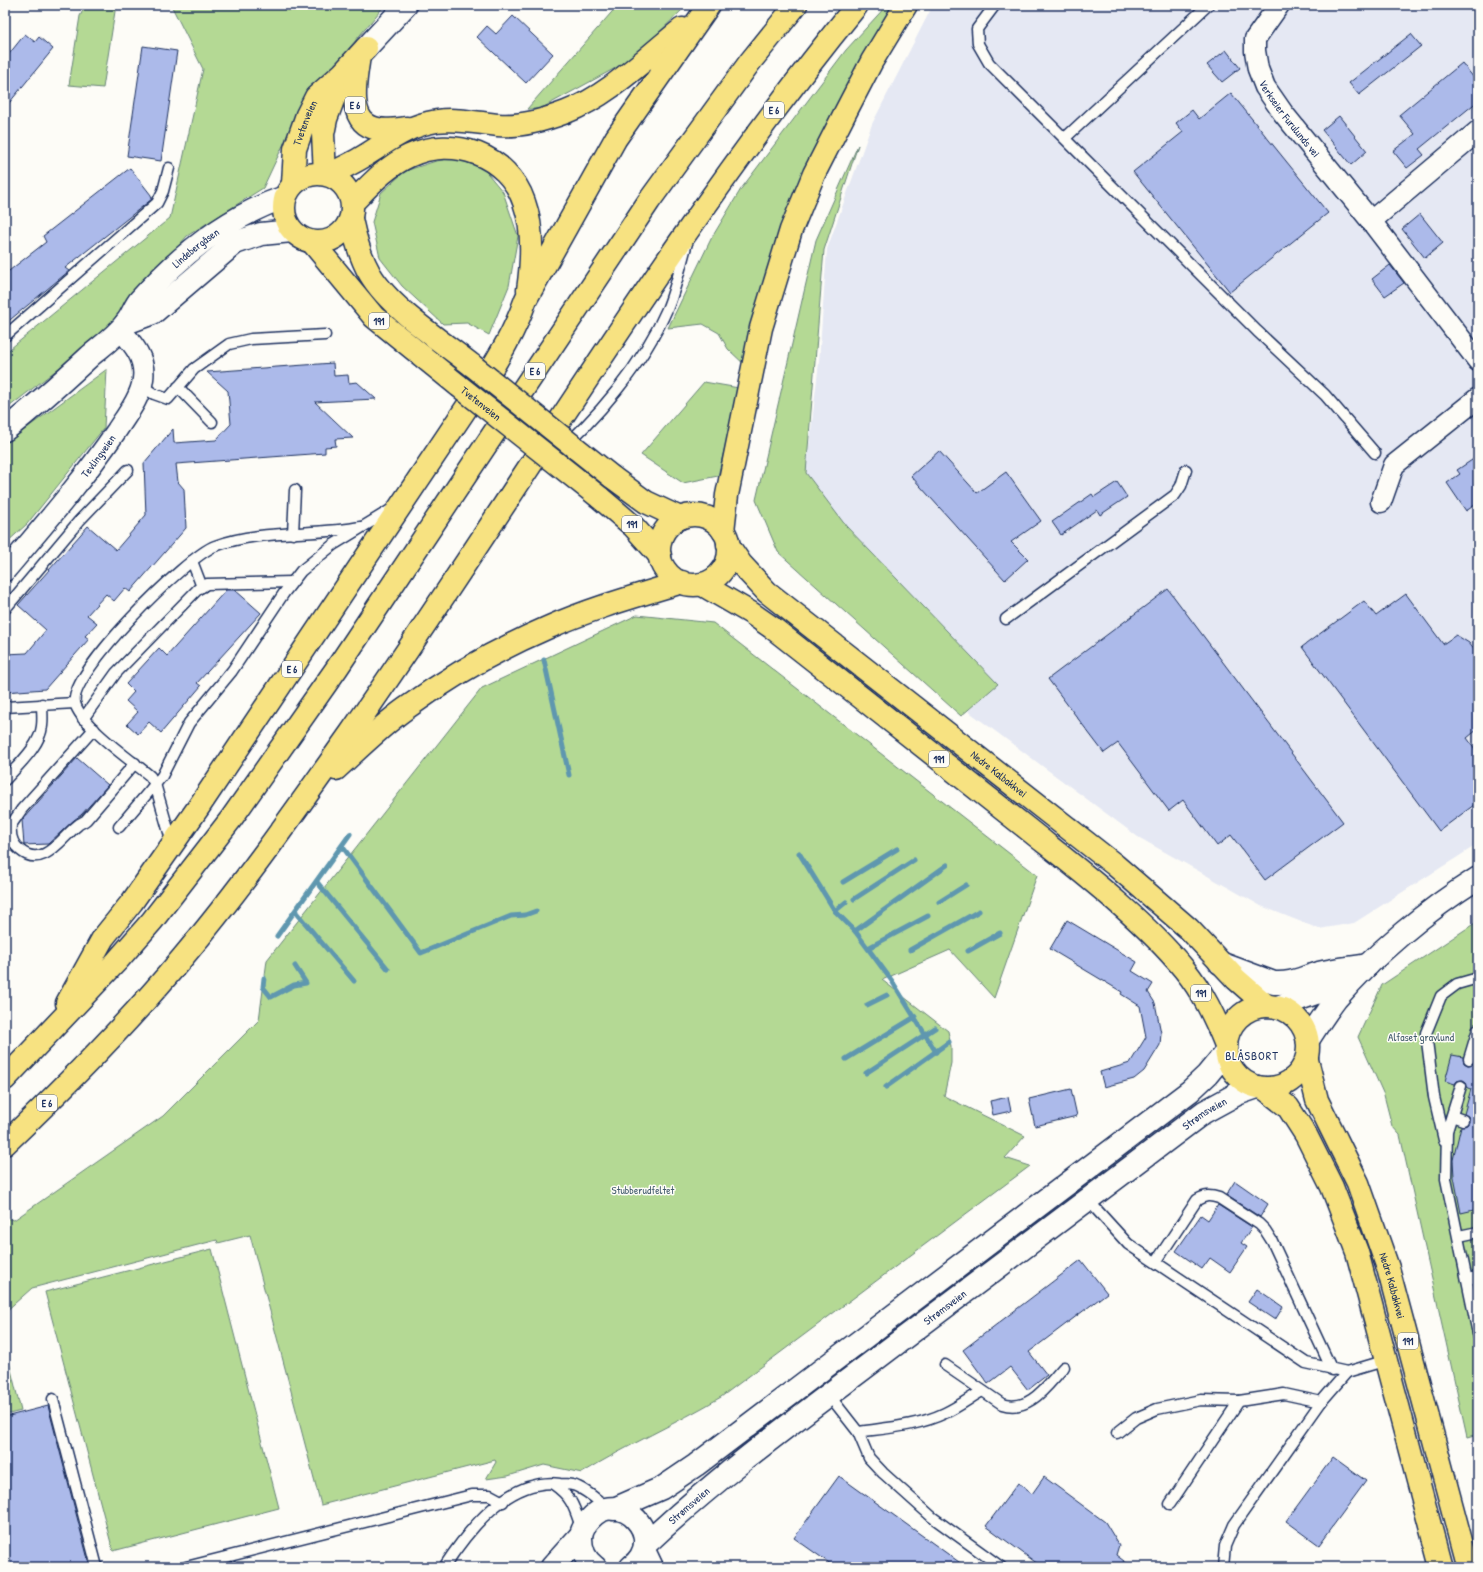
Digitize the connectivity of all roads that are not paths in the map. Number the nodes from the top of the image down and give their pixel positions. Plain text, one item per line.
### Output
1 (796, 5) edge
2 (856, 5) edge
3 (906, 5) edge
4 (995, 5) edge
5 (1208, 5) edge
6 (1279, 5) edge
7 (402, 9) edge
8 (704, 10) edge
9 (363, 52) junction
10 (343, 74) junction
11 (406, 129) junction
12 (1478, 131) edge
13 (1064, 138) junction
14 (169, 168) dead end
15 (327, 174) junction
16 (289, 191) junction
17 (352, 211) junction
18 (695, 219) junction
19 (1371, 221) junction
20 (292, 231) junction
21 (312, 242) junction
22 (526, 299) junction
23 (123, 326) junction
24 (325, 335) dead end
25 (5, 336) edge
26 (1478, 361) edge
27 (142, 386) junction
28 (178, 387) junction
29 (1478, 398) edge
30 (212, 422) dead end
31 (5, 430) edge
32 (1375, 453) dead end
33 (128, 470) dead end
34 (1186, 470) dead end
35 (295, 490) dead end
36 (511, 493) junction
37 (405, 502) junction
38 (1381, 502) dead end
39 (680, 518) junction
40 (362, 527) junction
41 (294, 534) junction
42 (726, 538) junction
43 (660, 556) junction
44 (192, 561) junction
45 (5, 571) edge
46 (292, 582) junction
47 (691, 583) junction
48 (202, 587) junction
49 (5, 609) edge
50 (1006, 619) dead end
51 (75, 703) junction
52 (42, 704) junction
53 (5, 707) edge
54 (83, 719) junction
55 (94, 729) junction
56 (135, 763) junction
57 (5, 780) edge
58 (155, 784) junction
59 (308, 793) junction
60 (119, 827) dead end
61 (172, 846) junction
62 (1478, 878) edge
63 (1220, 963) junction
64 (1368, 965) junction
65 (1478, 978) edge
66 (1272, 1006) junction
67 (1478, 1029) edge
68 (50, 1034) junction
69 (1226, 1049) junction
70 (1308, 1050) junction
71 (1469, 1059) dead end
72 (5, 1079) edge
73 (1461, 1086) dead end
74 (1261, 1088) junction
75 (1452, 1116) junction
76 (1463, 1120) dead end
77 (5, 1144) edge
78 (1446, 1149) junction
79 (1087, 1199) junction
80 (1478, 1232) edge
81 (1459, 1236) junction
82 (1156, 1262) junction
83 (1478, 1277) edge
84 (1467, 1280) junction
85 (1477, 1322) edge
86 (1478, 1334) edge
87 (1387, 1360) junction
88 (945, 1365) dead end
89 (1064, 1368) dead end
90 (1332, 1370) junction
91 (1347, 1372) junction
92 (982, 1391) junction
93 (829, 1395) junction
94 (53, 1399) dead end
95 (1239, 1401) junction
96 (1322, 1402) junction
97 (858, 1432) junction
98 (1117, 1433) dead end
99 (551, 1482) junction
100 (502, 1502) junction
101 (1170, 1504) dead end
102 (612, 1509) junction
103 (582, 1534) junction
104 (647, 1554) edge
105 (1470, 1558) edge
106 (97, 1567) edge
107 (186, 1567) edge
108 (444, 1567) edge
109 (552, 1567) edge
110 (595, 1567) edge
111 (631, 1567) edge
112 (1001, 1567) edge
113 (1223, 1567) edge
114 (1441, 1567) edge

1 - 68 highway, E 6
2 - 18 highway, E 6
3 - 42 highway
4 - 13 lane
5 - 13 lane
6 - 19 street, Verkseier Furulunds vei
7 - 9 main road, Tvetenveien
8 - 11 highway, E 6
8 - 22 highway, E 6
9 - 10 highway, Tvetenveien
9 - 11 highway, E 6
10 - 15 highway, Tvetenveien
10 - 16 highway, Tvetenveien
11 - 15 highway, E 6
12 - 19 street
13 - 32 lane
14 - 25 lane
15 - 16 highway
15 - 17 highway, 191
16 - 20 highway, Tvetenveien
16 - 23 main road, Lindebergåsen
17 - 21 highway
17 - 22 highway, E 6
17 - 39 highway, 191, bridge
18 - 36 highway, E 6
18 - 36 lane
19 - 26 street, Verkseier Furulunds vei
20 - 21 highway, Tvetenveien / 191
20 - 23 main road, Lindebergåsen
21 - 43 highway, Tvetenveien / 191, bridge
22 - 37 highway, E 6
23 - 27 street, Tevlingveien
23 - 31 main road, Lindebergåsen
24 - 28 lane
27 - 28 lane
27 - 45 street, Tevlingveien
28 - 30 lane
29 - 38 street
33 - 49 lane
34 - 50 lane
35 - 41 lane
36 - 59 highway, E 6
37 - 40 lane
37 - 61 highway, E 6
39 - 42 highway, 191
39 - 43 highway
40 - 41 lane
40 - 46 lane
41 - 44 lane
42 - 47 highway
42 - 63 highway, Nedre Kalbakkvei / 191
43 - 47 highway, 191
44 - 48 lane
44 - 51 lane
46 - 48 lane
46 - 58 lane
47 - 59 highway
47 - 69 highway, 191
48 - 54 lane
51 - 52 lane
51 - 54 lane
52 - 53 lane
52 - 57 lane
54 - 55 lane
55 - 56 lane
55 - 56 lane
56 - 58 lane
58 - 60 lane
58 - 61 lane
59 - 77 highway, E 6
61 - 68 highway, E 6
62 - 64 main road
63 - 64 main road
63 - 66 highway, Nedre Kalbakkvei / 191
64 - 66 main road
64 - 70 main road
65 - 78 lane
66 - 69 highway
66 - 70 highway
67 - 71 lane
68 - 72 highway, E 6
69 - 74 highway
69 - 102 main road
70 - 74 highway
70 - 105 highway, Nedre Kalbakkvei / 191
73 - 75 lane
74 - 79 main road, Strømsveien
74 - 87 highway, 191
75 - 76 lane
75 - 78 lane
78 - 81 lane
79 - 82 lane
79 - 93 main road, Strømsveien
80 - 81 lane
81 - 84 lane
82 - 90 lane
82 - 90 lane
83 - 84 lane
84 - 85 lane
85 - 86 lane
87 - 91 lane
87 - 114 highway, 191
88 - 92 lane
89 - 92 lane
90 - 91 lane
91 - 96 lane
92 - 97 lane
93 - 97 lane
93 - 104 main road, Strømsveien
94 - 106 lane
95 - 96 lane
95 - 98 lane
95 - 101 lane
96 - 113 lane
97 - 112 lane
99 - 100 lane
99 - 102 lane
99 - 103 lane
100 - 107 lane
100 - 108 lane
102 - 103 main road
102 - 104 main road
103 - 109 main road
103 - 110 main road
104 - 111 main road, Strømsveien

